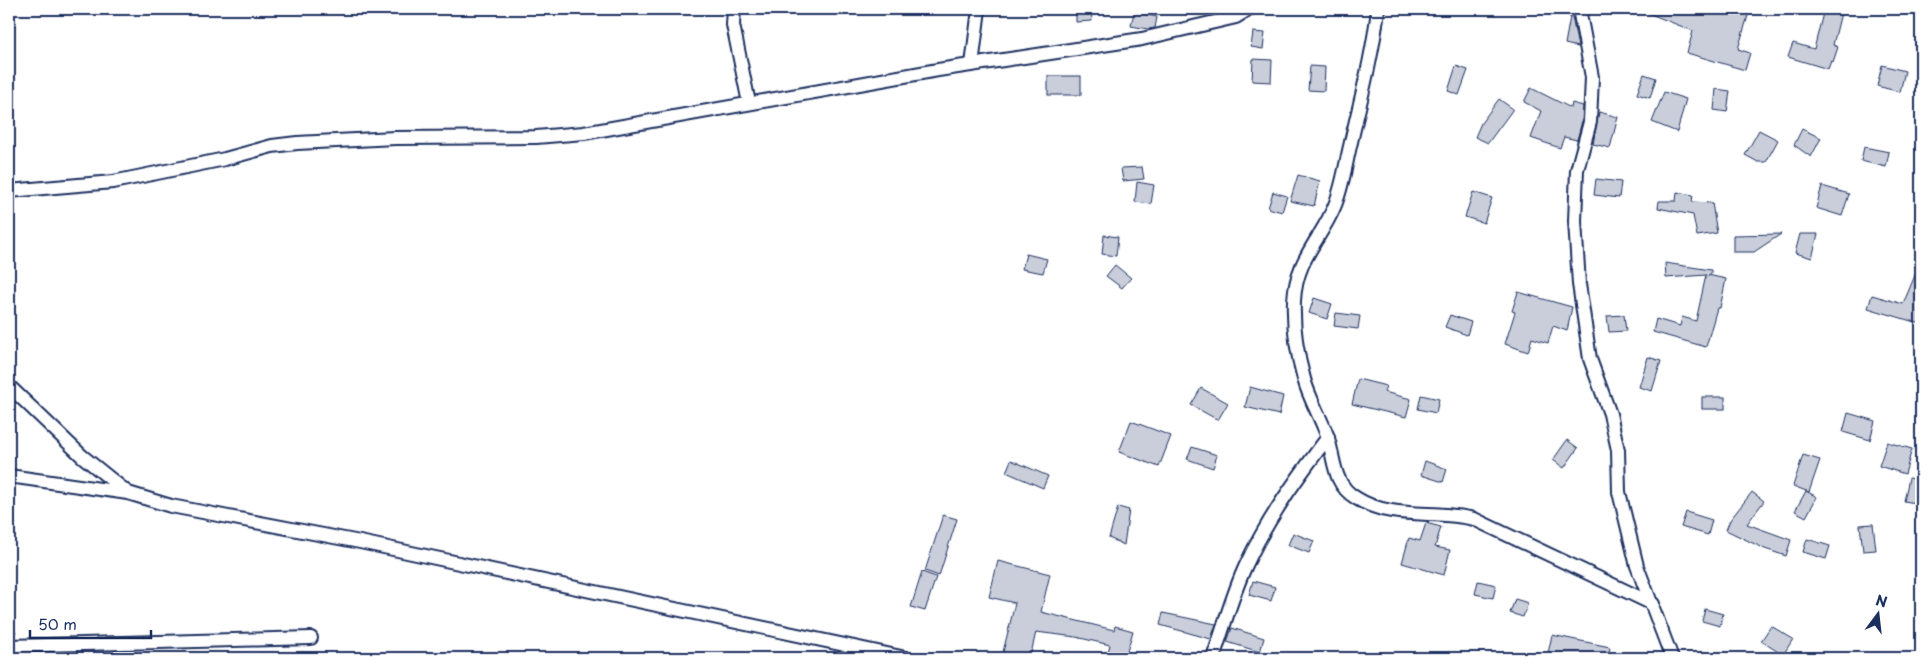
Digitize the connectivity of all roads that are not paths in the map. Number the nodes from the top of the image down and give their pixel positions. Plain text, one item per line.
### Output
1 (734, 9) edge
2 (979, 9) edge
3 (1249, 9) edge
4 (1378, 9) edge
5 (1578, 9) edge
6 (972, 65) junction
7 (749, 104) junction
8 (9, 191) edge
9 (9, 386) edge
10 (1328, 437) junction
11 (9, 476) edge
12 (128, 493) junction
13 (1653, 604) junction
14 (311, 638) dead end
15 (9, 646) edge
16 (906, 658) edge
17 (1213, 658) edge
18 (1672, 658) edge

1 - 7 street
2 - 6 street
3 - 6 street
4 - 10 street
5 - 13 street
6 - 7 street
7 - 8 street
9 - 12 street
10 - 13 street
10 - 17 street
11 - 12 street
12 - 16 street
13 - 18 street
14 - 15 street

